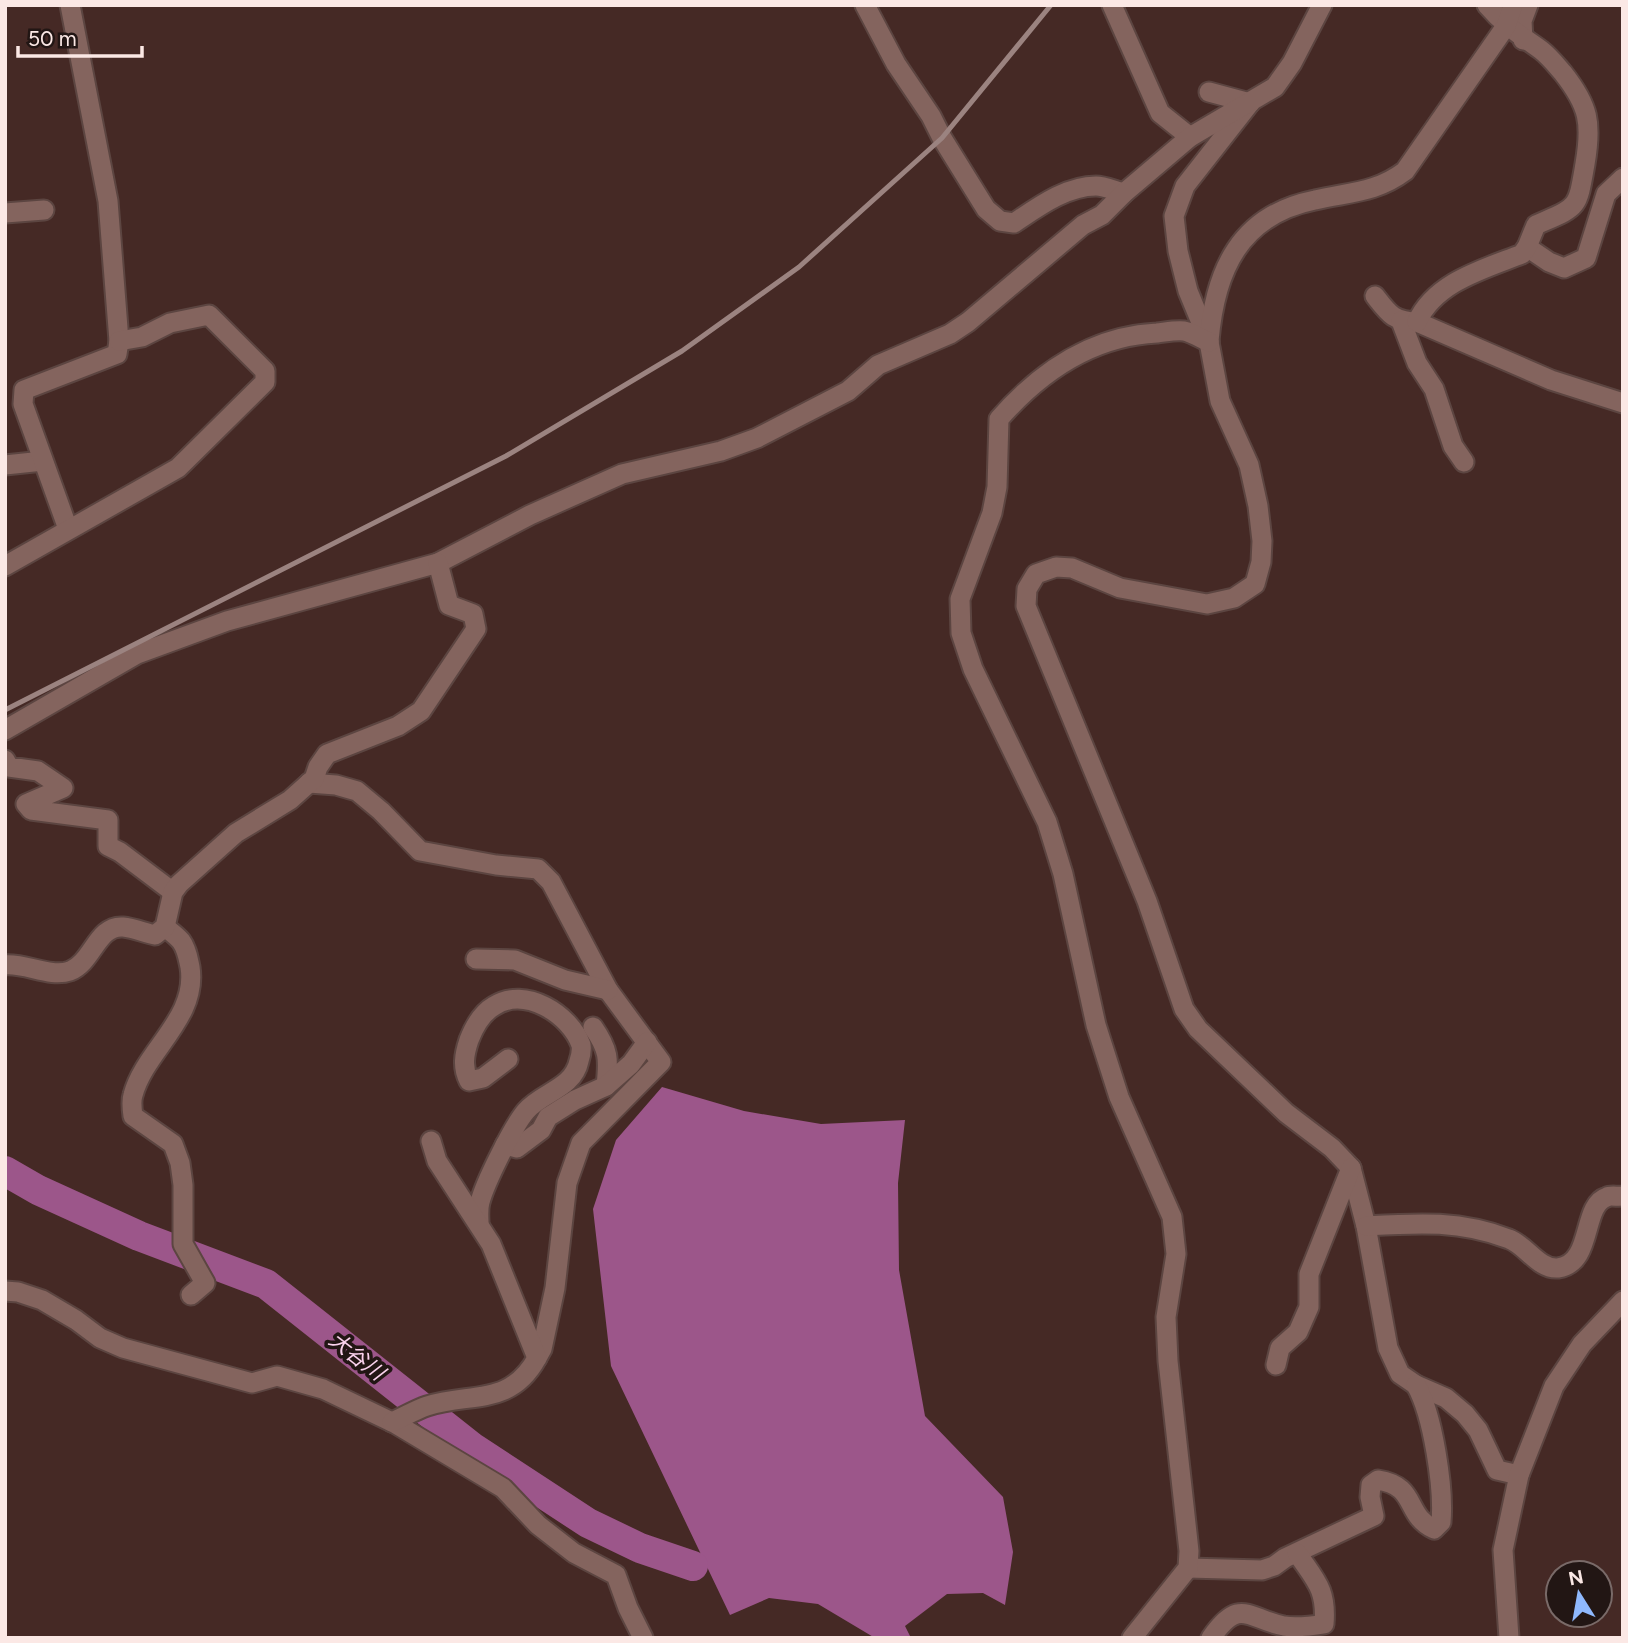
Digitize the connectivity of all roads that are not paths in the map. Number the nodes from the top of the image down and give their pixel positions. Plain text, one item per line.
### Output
1 (71, 5) edge
2 (865, 5) edge
3 (1112, 5) edge
4 (1322, 5) edge
5 (1487, 5) edge
6 (1513, 5) edge
7 (1528, 5) edge
8 (1506, 26) junction
9 (1523, 40) junction
10 (1209, 92) dead end
11 (1250, 103) junction
12 (1190, 137) junction
13 (1623, 178) edge
14 (1124, 193) junction
15 (44, 210) dead end
16 (5, 213) edge
17 (1527, 247) junction
18 (1375, 296) dead end
19 (1409, 322) junction
20 (120, 341) junction
21 (1209, 342) junction
22 (1623, 403) edge
23 (43, 461) junction
24 (1464, 462) dead end
25 (5, 465) edge
26 (68, 529) junction
27 (438, 563) junction
28 (5, 566) edge
29 (5, 730) edge
30 (5, 760) edge
31 (309, 783) junction
32 (173, 892) junction
33 (165, 927) junction
34 (476, 959) dead end
35 (5, 965) edge
36 (608, 990) junction
37 (593, 1027) dead end
38 (647, 1042) junction
39 (508, 1059) dead end
40 (606, 1086) junction
41 (431, 1141) dead end
42 (505, 1144) junction
43 (1351, 1168) junction
44 (1623, 1196) edge
45 (479, 1223) junction
46 (1366, 1226) junction
47 (5, 1291) edge
48 (191, 1295) dead end
49 (1623, 1301) edge
50 (537, 1358) junction
51 (1276, 1365) dead end
52 (1416, 1385) junction
53 (392, 1422) junction
54 (1497, 1470) junction
55 (1519, 1475) junction
56 (1511, 1511) junction
57 (1297, 1553) junction
58 (1188, 1568) junction
59 (1278, 1632) edge
60 (643, 1638) edge
61 (1132, 1638) edge
62 (1211, 1638) edge
63 (1509, 1638) edge

1 - 20 street
2 - 14 street
3 - 12 street
4 - 11 street
5 - 8 street
6 - 8 street
7 - 9 street
8 - 9 street
8 - 21 street
9 - 17 street
10 - 11 street
11 - 12 street
11 - 21 street
12 - 14 street
13 - 17 street
14 - 27 street
15 - 16 street
17 - 19 street
18 - 19 street
19 - 22 street
19 - 24 street
20 - 23 street
20 - 26 street
21 - 43 street
21 - 58 street
23 - 25 street
23 - 26 street
26 - 28 street
27 - 29 street
27 - 31 street
30 - 32 street
31 - 32 street
31 - 36 street
32 - 33 street
33 - 35 street
33 - 48 street
34 - 36 street
36 - 38 street
37 - 40 street
38 - 40 street
38 - 50 street
39 - 42 street
40 - 42 street
41 - 45 street
42 - 45 street
43 - 46 street
43 - 51 street
44 - 46 street
45 - 50 street
46 - 52 street
47 - 53 street
49 - 55 street
50 - 53 street
52 - 54 street
52 - 57 street
53 - 60 street
54 - 55 street
54 - 56 street
55 - 56 street
56 - 63 street
57 - 58 street
57 - 59 street
58 - 61 street
59 - 62 street

